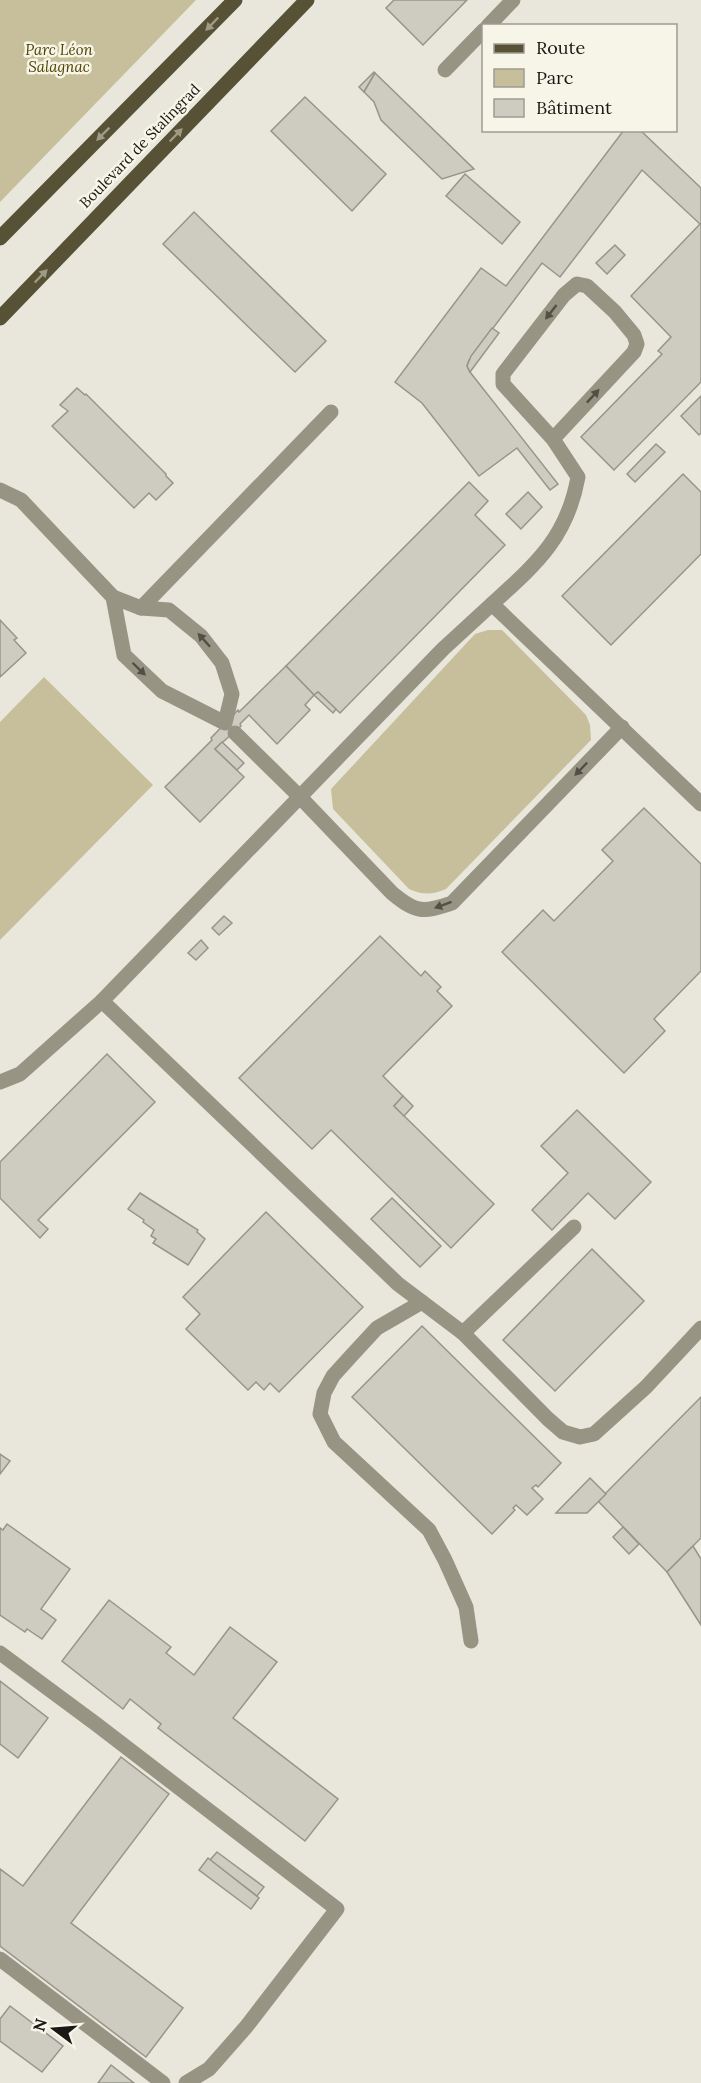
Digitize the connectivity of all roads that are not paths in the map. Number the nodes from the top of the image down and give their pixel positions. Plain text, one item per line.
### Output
1 (235, 0) edge
2 (307, 0) edge
3 (513, 0) edge
4 (490, 24) edge
5 (482, 31) edge
6 (445, 70) dead end
7 (0, 238) edge
8 (0, 318) edge
9 (332, 412) dead end
10 (553, 439) junction
11 (0, 490) edge
12 (113, 597) junction
13 (492, 603) junction
14 (141, 608) junction
15 (622, 727) junction
16 (235, 733) dead end
17 (301, 798) junction
18 (701, 804) edge
19 (102, 1001) junction
20 (0, 1082) edge
21 (574, 1227) dead end
22 (422, 1302) junction
23 (701, 1328) edge
24 (463, 1333) junction
25 (471, 1641) dead end
26 (0, 1653) edge
27 (0, 1959) edge
28 (164, 2083) edge
29 (186, 2083) edge

1 -> 7 main road
8 -> 2 main road, Boulevard de Stalingrad
3 - 4 lane
5 - 6 lane
9 - 14 lane
10 -> 10 lane
10 - 13 lane
11 - 12 lane
12 - 14 lane
12 -> 14 lane
13 - 15 lane
13 - 17 lane
15 -> 17 lane
15 - 18 lane
16 - 17 lane
17 - 19 lane
19 - 20 lane
19 - 22 lane
21 - 24 lane
22 - 24 lane
22 - 25 lane
23 - 24 lane
26 - 29 lane
27 - 28 lane

